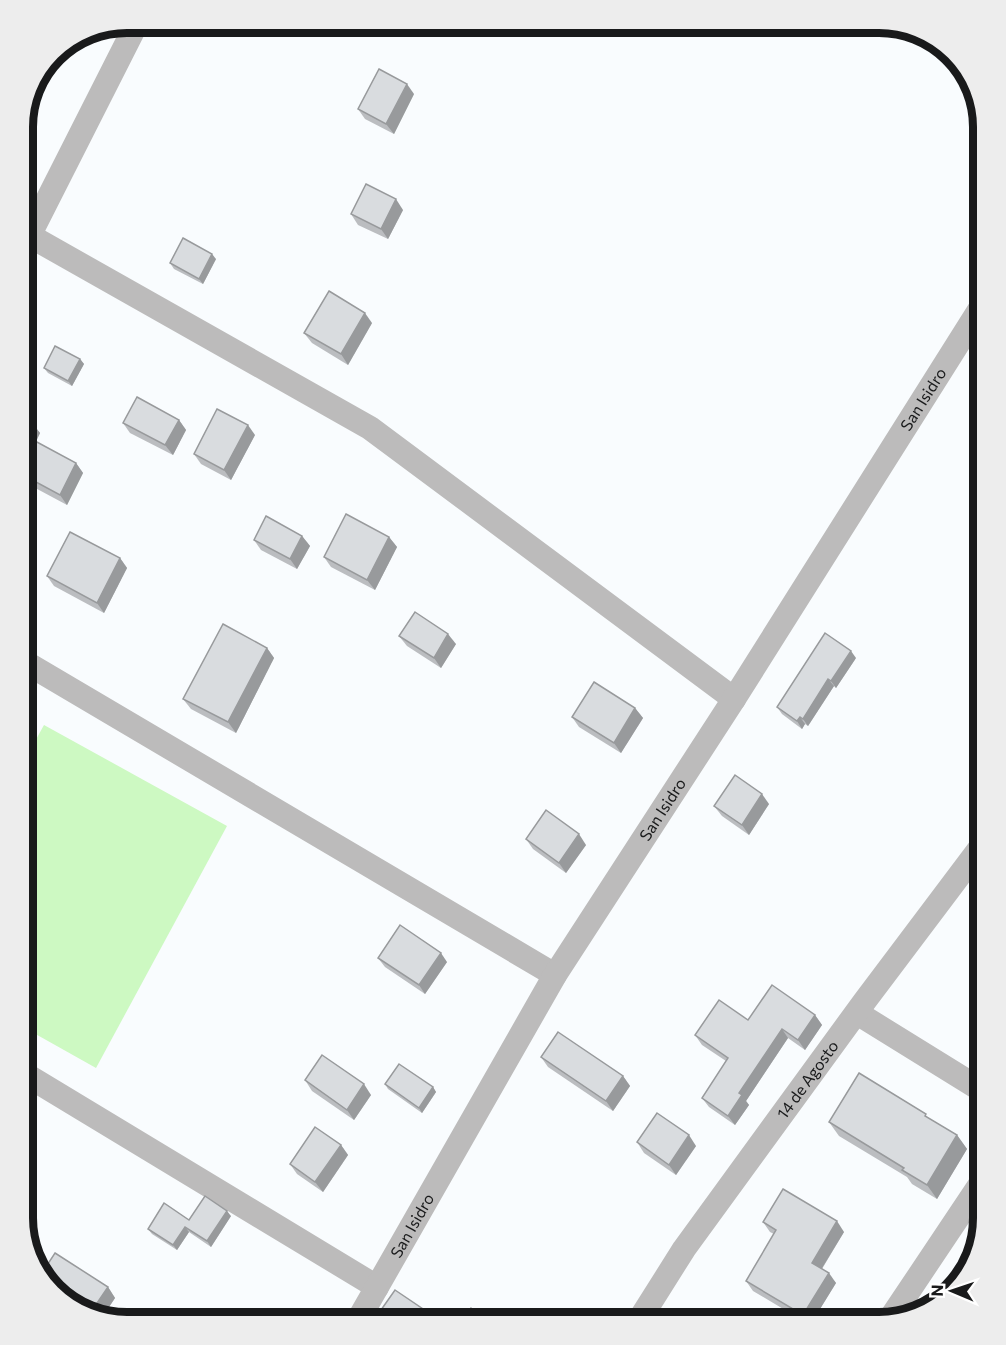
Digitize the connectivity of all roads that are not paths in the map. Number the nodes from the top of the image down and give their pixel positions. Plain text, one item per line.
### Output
1 (131, 33) edge
2 (33, 224) edge
3 (33, 243) edge
4 (973, 321) edge
5 (33, 667) edge
6 (734, 699) junction
7 (973, 859) edge
8 (555, 975) junction
9 (857, 1013) junction
10 (33, 1080) edge
11 (973, 1084) edge
12 (973, 1196) edge
13 (377, 1287) junction
14 (896, 1310) edge
15 (363, 1312) edge
16 (645, 1312) edge

1 - 2 street
3 - 6 street
4 - 6 street, San Isidro
5 - 8 street
6 - 8 street, San Isidro
7 - 9 street, 14 de Agosto
8 - 13 street, San Isidro
9 - 11 street
9 - 16 street, 14 de Agosto
10 - 13 street
12 - 14 street
13 - 15 street, San Isidro

